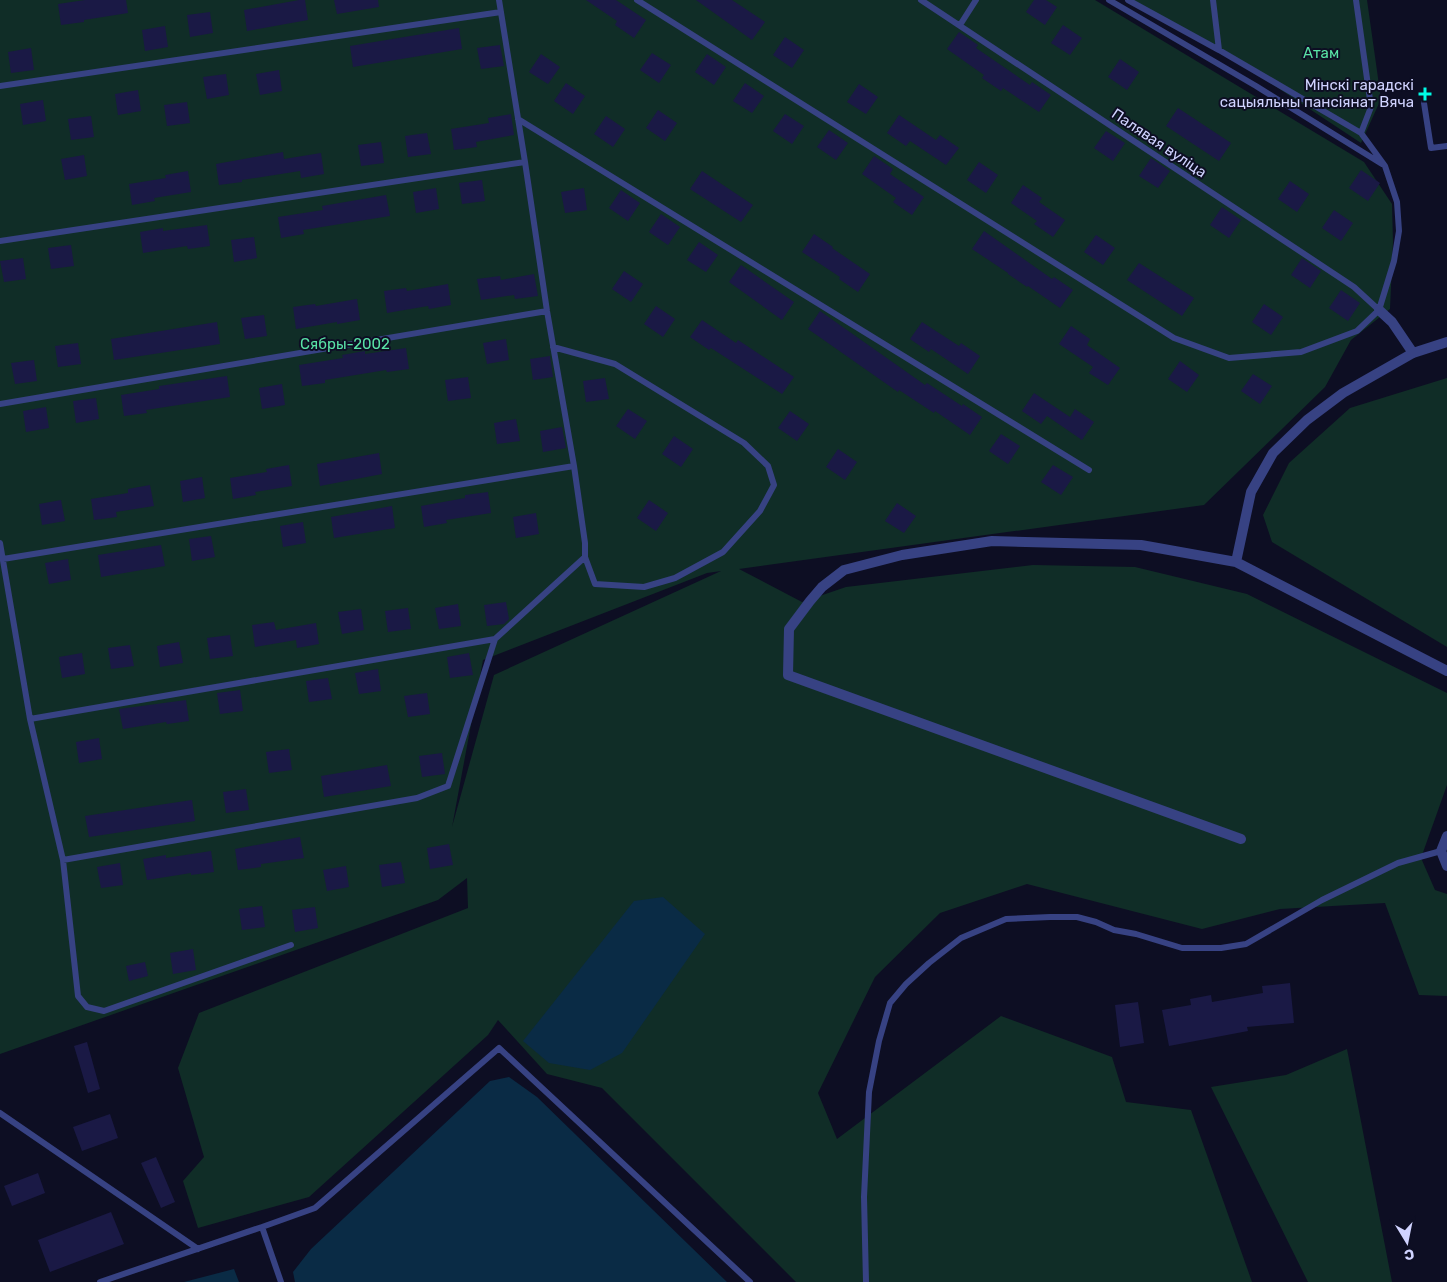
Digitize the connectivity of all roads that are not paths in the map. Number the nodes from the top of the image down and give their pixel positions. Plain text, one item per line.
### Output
1 (499, 0) edge
2 (637, 0) edge
3 (921, 0) edge
4 (976, 0) edge
5 (1109, 0) edge
6 (1128, 0) edge
7 (1213, 0) edge
8 (1356, 0) edge
9 (501, 12) junction
10 (960, 25) junction
11 (1219, 50) junction
12 (0, 86) edge
13 (1424, 103) dead end
14 (518, 119) junction
15 (1361, 133) junction
16 (1447, 146) edge
17 (525, 162) junction
18 (1385, 166) junction
19 (0, 241) edge
20 (1380, 310) junction
21 (547, 311) junction
22 (1447, 342) edge
23 (553, 347) junction
24 (1413, 354) junction
25 (0, 404) edge
26 (574, 466) junction
27 (1089, 470) dead end
28 (0, 543) edge
29 (585, 557) junction
30 (3, 559) junction
31 (1236, 562) junction
32 (496, 639) junction
33 (1447, 671) edge
34 (30, 718) junction
35 (1447, 836) edge
36 (1241, 839) dead end
37 (1441, 851) junction
38 (62, 860) junction
39 (1447, 866) edge
40 (291, 945) dead end
41 (0, 1113) edge
42 (262, 1227) junction
43 (198, 1249) junction
44 (100, 1282) edge
45 (281, 1282) edge
46 (750, 1282) edge
47 (866, 1282) edge

1 - 9 lane
2 - 20 lane
3 - 10 lane, Палявая вуліца
4 - 10 lane
5 - 18 lane
6 - 11 lane
7 - 11 lane
8 - 15 lane
9 - 12 lane
9 - 14 lane
10 - 20 lane, Палявая вуліца
11 - 15 lane
13 - 16 lane
14 - 17 lane
14 - 27 lane
15 - 18 lane
17 - 19 lane
17 - 21 lane
18 - 20 lane
20 - 24 street
21 - 23 lane
21 - 25 lane
22 - 24 street
23 - 26 lane
23 - 29 lane
24 - 31 street
26 - 29 lane
26 - 30 lane
28 - 30 lane
29 - 32 lane
30 - 34 lane
31 - 33 street
31 - 36 street
32 - 34 lane
32 - 38 lane
34 - 38 lane
35 - 37 street
37 - 39 street
37 - 47 lane
38 - 40 lane
41 - 43 lane
42 - 43 lane
42 - 45 lane
42 - 46 lane
43 - 44 lane

